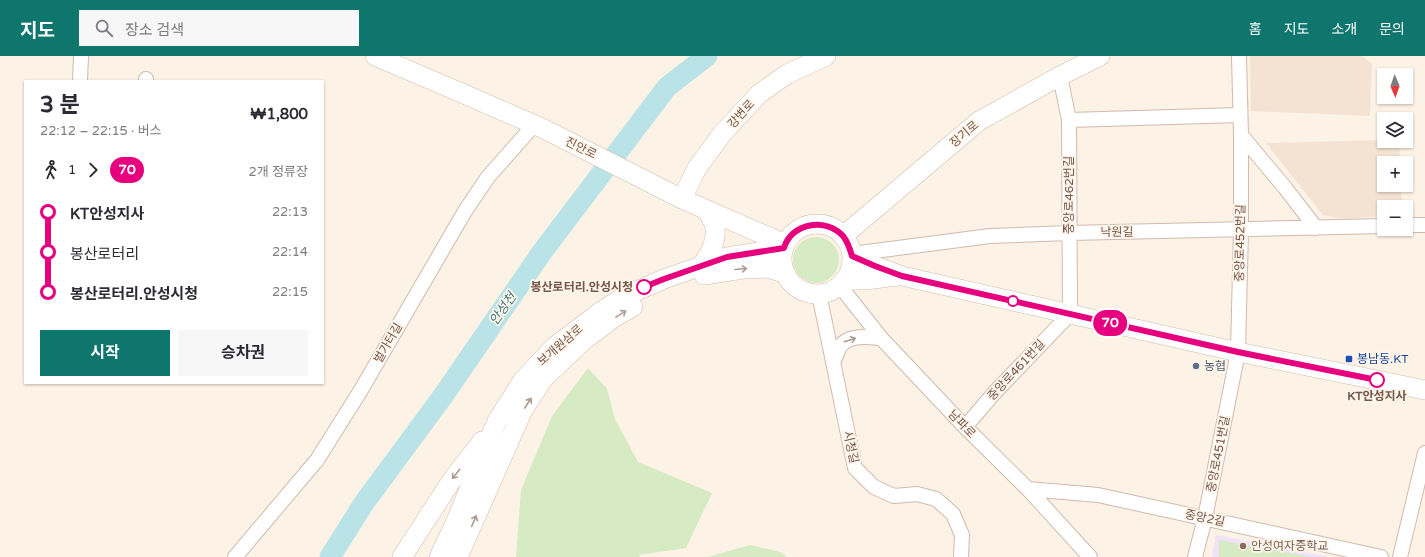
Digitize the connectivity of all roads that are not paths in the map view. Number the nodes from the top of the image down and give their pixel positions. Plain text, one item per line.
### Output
1 (81, 56) edge
2 (375, 56) edge
3 (826, 56) edge
4 (1100, 56) edge
5 (1239, 56) edge
6 (1060, 76) junction
7 (80, 80) edge
8 (1240, 115) junction
9 (1069, 120) junction
10 (538, 127) junction
11 (1241, 135) junction
12 (674, 194) junction
13 (707, 210) junction
14 (1413, 225) edge
15 (1425, 225) edge
16 (1377, 226) edge
17 (1316, 228) junction
18 (1241, 229) junction
19 (1069, 233) junction
20 (843, 236) junction
21 (784, 246) junction
22 (852, 255) junction
23 (700, 267) junction
24 (786, 274) junction
25 (902, 276) junction
26 (842, 283) junction
27 (820, 294) junction
28 (1070, 314) junction
29 (881, 338) junction
30 (1238, 352) junction
31 (834, 363) junction
32 (1425, 390) edge
33 (497, 421) junction
34 (965, 427) junction
35 (1425, 453) edge
36 (1028, 489) junction
37 (1205, 518) junction
38 (458, 556) edge
39 (235, 557) edge
40 (402, 557) edge
41 (439, 557) edge
42 (961, 557) edge
43 (1090, 557) edge
44 (1195, 557) edge
45 (1380, 557) edge
46 (1400, 557) edge

1 - 7 street
2 - 10 main road, 진안로
3 - 12 main road, 강변로
4 - 6 main road, 장기로
5 - 8 street, 중앙로452번길
6 - 9 street, 중앙로462번길
6 - 20 main road, 장기로
8 - 9 street
8 - 11 street, 중앙로452번길
9 - 19 street, 중앙로462번길
10 - 12 main road, 진안로
10 - 39 street, 벌가터길
11 - 17 street
11 - 18 street, 중앙로452번길
12 - 13 main road, 진안로
13 - 21 main road, 진안로
13 - 23 main road
14 - 15 street
16 - 17 street, 낙원길
17 - 18 street, 낙원길
18 - 19 street, 낙원길
18 - 30 street, 중앙로452번길
19 - 22 street, 낙원길
19 - 28 street, 중앙로462번길
20 - 21 main road
20 - 22 main road
21 - 23 main road, 보개원삼로
21 - 24 main road
22 - 25 main road
22 - 26 main road
23 - 33 main road, 보개원삼로
24 - 27 main road
38 -> 24 main road, 보개원삼로
25 - 26 main road
25 - 28 main road
26 - 27 main road
26 - 29 street, 남파로
27 - 31 street, 시청길
28 - 30 main road
28 - 34 street, 중앙로461번길
31 -> 29 street
29 - 34 street, 남파로
30 - 32 main road
30 - 37 street, 중앙로451번길
31 - 42 street, 시청길
33 -> 40 main road
33 - 41 main road, 보개원삼로
34 - 36 street, 남파로
35 - 46 street
36 - 37 street, 중앙2길
36 - 43 street, 남파로
37 - 44 street, 중앙로451번길
37 - 45 street, 중앙2길

